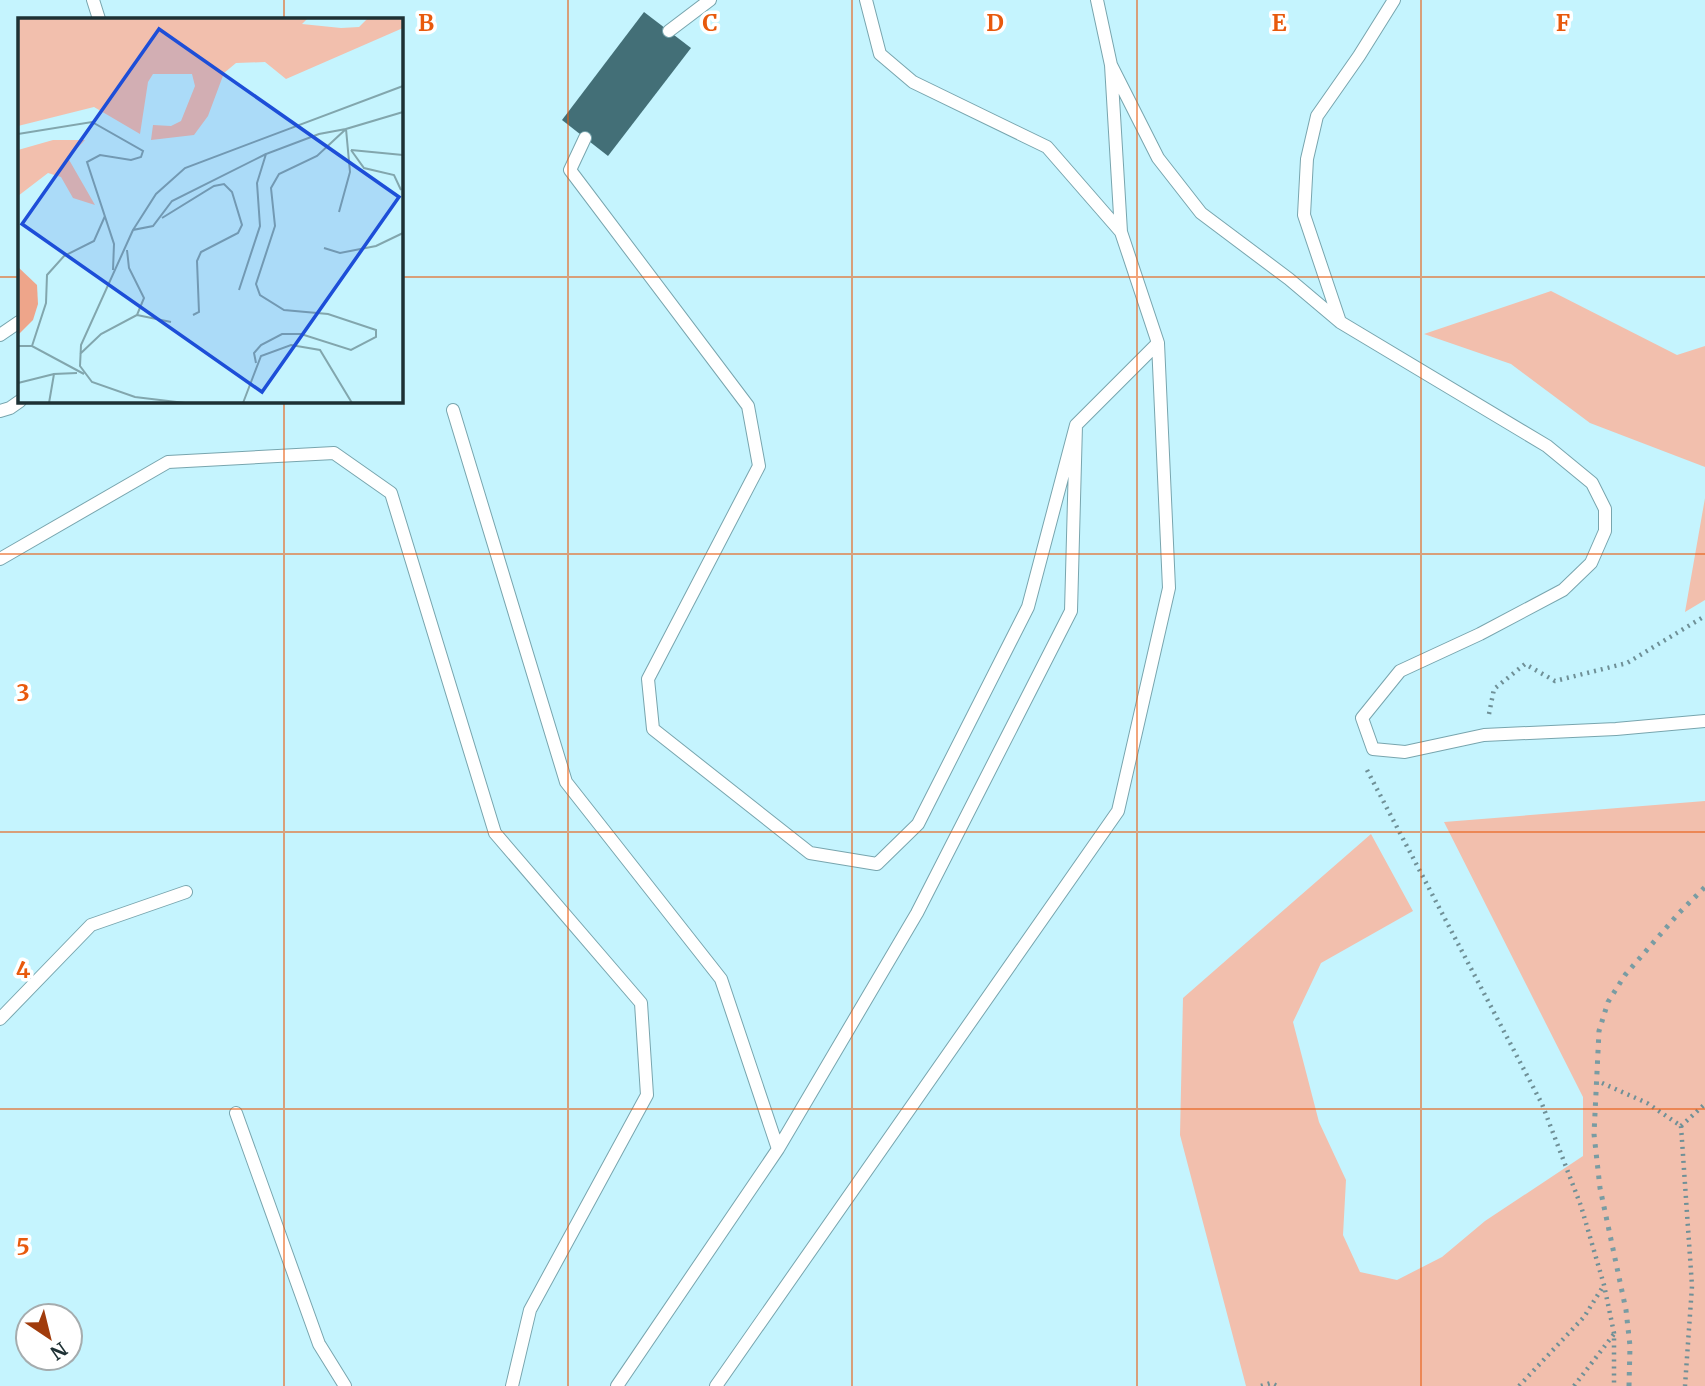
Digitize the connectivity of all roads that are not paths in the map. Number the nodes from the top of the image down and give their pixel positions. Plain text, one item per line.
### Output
1 (93, 0) edge
2 (710, 0) edge
3 (866, 0) edge
4 (1097, 0) edge
5 (1394, 0) edge
6 (99, 18) edge
7 (669, 31) dead end
8 (1111, 65) junction
9 (585, 138) dead end
10 (1121, 232) junction
11 (1340, 322) junction
12 (18, 323) edge
13 (0, 335) edge
14 (1158, 343) junction
15 (19, 402) edge
16 (453, 410) dead end
17 (0, 411) edge
18 (1076, 425) junction
19 (0, 559) edge
20 (1705, 721) edge
21 (186, 892) dead end
22 (0, 1019) edge
23 (236, 1113) dead end
24 (778, 1149) junction
25 (345, 1386) edge
26 (512, 1386) edge
27 (617, 1386) edge
28 (716, 1386) edge

1 - 6 lane
2 - 7 lane
3 - 10 lane
4 - 8 lane
5 - 11 lane
8 - 10 lane
8 - 11 lane
9 - 18 lane
10 - 14 lane
11 - 20 lane
12 - 13 lane
14 - 18 lane
14 - 28 lane
15 - 17 lane
16 - 24 lane
18 - 24 lane
19 - 26 lane
21 - 22 lane
23 - 25 lane
24 - 27 lane

